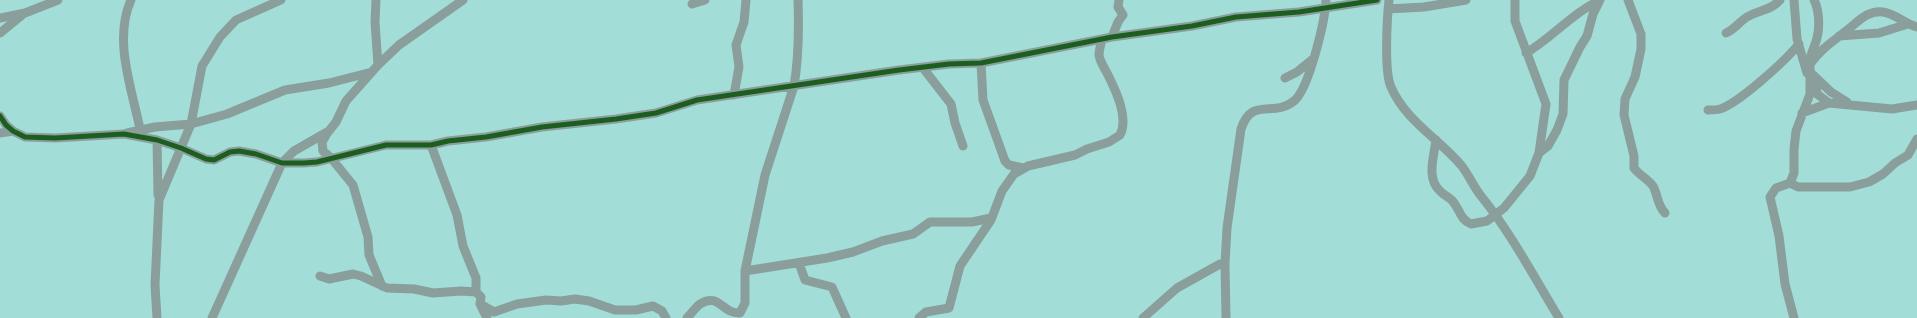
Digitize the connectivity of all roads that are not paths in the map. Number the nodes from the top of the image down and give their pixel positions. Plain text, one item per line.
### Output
1 (58, 0) edge
2 (131, 0) edge
3 (281, 0) edge
4 (376, 0) edge
5 (463, 0) edge
6 (705, 0) edge
7 (742, 0) edge
8 (746, 0) edge
9 (798, 0) edge
10 (1119, 0) edge
11 (1377, 0) edge
12 (1466, 0) edge
13 (1515, 0) edge
14 (1628, 0) edge
15 (1780, 0) edge
16 (1794, 0) edge
17 (1814, 0) edge
18 (1600, 1) edge
19 (1326, 3) edge
20 (692, 4) dead end
21 (1388, 4) edge
22 (745, 10) junction
23 (25, 13) junction
24 (0, 18) edge
25 (1913, 25) edge
26 (0, 33) edge
27 (1726, 33) dead end
28 (1838, 36) junction
29 (1112, 37) junction
30 (1102, 39) junction
31 (1799, 44) junction
32 (1526, 53) junction
33 (1313, 60) junction
34 (981, 63) junction
35 (375, 68) junction
36 (923, 68) junction
37 (797, 71) junction
38 (1812, 75) junction
39 (1285, 78) dead end
40 (806, 83) junction
41 (794, 86) junction
42 (734, 96) junction
43 (1829, 103) junction
44 (1851, 104) junction
45 (1917, 105) edge
46 (1708, 110) dead end
47 (1802, 113) junction
48 (0, 117) edge
49 (191, 124) junction
50 (140, 129) junction
51 (13, 131) junction
52 (329, 131) junction
53 (0, 133) edge
54 (124, 134) junction
55 (1917, 139) edge
56 (157, 140) junction
57 (1436, 140) junction
58 (431, 145) junction
59 (963, 146) dead end
60 (181, 148) junction
61 (294, 151) junction
62 (1540, 153) junction
63 (1914, 153) edge
64 (270, 158) junction
65 (331, 158) junction
66 (282, 163) junction
67 (1022, 168) junction
68 (1790, 183) junction
69 (159, 200) junction
70 (1665, 213) dead end
71 (1496, 215) junction
72 (992, 218) junction
73 (799, 263) junction
74 (1225, 264) junction
75 (745, 271) junction
76 (320, 276) dead end
77 (382, 286) junction
78 (476, 292) junction
79 (480, 304) junction
80 (739, 316) edge
81 (157, 318) edge
82 (212, 318) edge
83 (488, 318) edge
84 (666, 318) edge
85 (687, 318) edge
86 (846, 318) edge
87 (919, 318) edge
88 (1143, 318) edge
89 (1226, 318) edge
90 (1559, 318) edge
91 (1794, 318) edge

1 - 23 street
2 - 50 street
3 - 49 street
4 - 35 street
5 - 35 street
6 - 20 street
7 - 22 street
8 - 22 street
9 - 37 street
10 - 29 street
11 - 19 street
12 - 21 street
13 - 32 street
14 - 70 street
15 - 27 street
16 - 31 street
17 - 38 street
18 - 32 street
18 - 62 street
19 - 29 street
19 - 33 street
21 - 57 street
22 - 42 street
23 - 24 street
23 - 26 street
25 - 28 street
25 - 28 street
28 - 38 street
29 - 30 street
30 - 34 street
30 - 67 street
31 - 38 street
31 - 46 street
32 - 62 street
33 - 39 street
33 - 74 street
34 - 36 street
34 - 67 street
35 - 49 street
35 - 52 street
36 - 40 street
36 - 59 street
37 - 40 street
37 - 41 street
38 - 43 street
38 - 44 street
38 - 47 street
40 - 41 street
41 - 42 street
41 - 75 street
42 - 58 street
43 - 44 street
43 - 47 street
44 - 45 street
47 - 68 street
48 - 51 street
49 - 50 street
49 - 60 street
50 - 54 street
51 - 53 street
51 - 54 street
52 - 61 street
52 - 65 street
54 - 56 street
55 - 63 street
56 - 60 street
56 - 69 street
57 - 71 street
57 - 71 street
58 - 65 street
58 - 78 street
60 - 64 street
60 - 69 street
61 - 64 street
61 - 66 street
62 - 71 street
63 - 68 street
64 - 66 street
65 - 66 street
65 - 77 street
66 - 82 street
67 - 72 street
68 - 91 street
69 - 81 street
71 - 90 street
72 - 73 street
72 - 87 street
73 - 75 street
73 - 86 street
74 - 88 street
74 - 89 street
75 - 80 street
76 - 77 street
77 - 78 street
78 - 79 street
79 - 83 street
79 - 84 street
80 - 85 street

